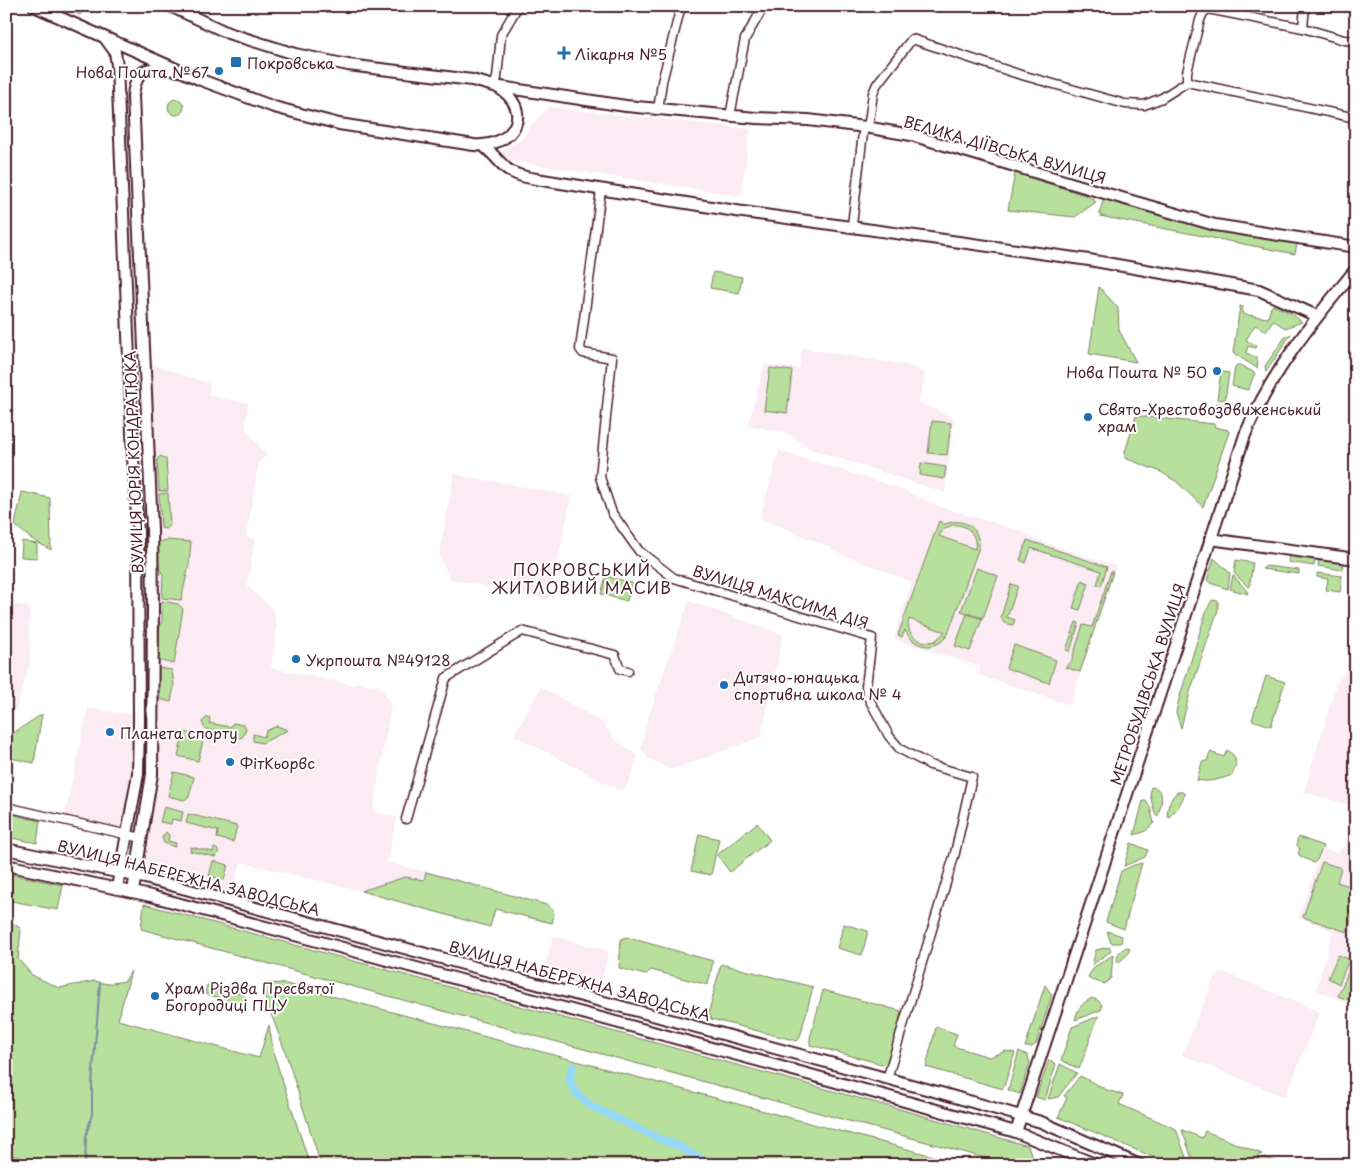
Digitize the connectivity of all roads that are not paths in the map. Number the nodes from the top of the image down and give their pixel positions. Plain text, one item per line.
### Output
1 (34, 6) edge
2 (518, 6) edge
3 (681, 6) edge
4 (764, 6) edge
5 (1305, 6) edge
6 (173, 7) edge
7 (48, 10) edge
8 (1303, 28) junction
9 (105, 38) junction
10 (1356, 41) edge
11 (180, 71) junction
12 (1187, 82) junction
13 (494, 86) junction
14 (119, 104) junction
15 (133, 104) junction
16 (658, 110) junction
17 (730, 116) junction
18 (1356, 118) edge
19 (865, 127) junction
20 (483, 146) junction
21 (601, 190) junction
22 (123, 191) junction
23 (137, 191) junction
24 (848, 228) junction
25 (1356, 247) edge
26 (1356, 269) edge
27 (1317, 316) junction
28 (136, 497) junction
29 (150, 497) junction
30 (1210, 540) junction
31 (1356, 560) edge
32 (137, 648) junction
33 (152, 648) junction
34 (628, 671) dead end
35 (6, 807) edge
36 (406, 819) dead end
37 (127, 834) junction
38 (142, 838) junction
39 (6, 848) edge
40 (6, 865) edge
41 (120, 872) junction
42 (135, 876) junction
43 (117, 888) junction
44 (132, 891) junction
45 (517, 979) junction
46 (513, 994) junction
47 (887, 1079) junction
48 (1022, 1116) junction
49 (1016, 1132) junction
50 (1097, 1165) edge
51 (1140, 1165) edge

1 - 7 main road, ВЕЛИКА ДІЇВСЬКА ВУЛИЦЯ
2 - 13 street
3 - 16 street
4 - 17 street
5 - 8 street
6 - 13 main road, ВЕЛИКА ДІЇВСЬКА ВУЛИЦЯ
7 - 9 main road, ВЕЛИКА ДІЇВСЬКА ВУЛИЦЯ
8 - 10 street
8 - 12 street
9 - 11 main road, ВЕЛИКА ДІЇВСЬКА ВУЛИЦЯ
9 - 14 main road, ВУЛИЦЯ ЮРІЯ КОНДРАТЮКА
11 - 15 main road, ВУЛИЦЯ ЮРІЯ КОНДРАТЮКА
11 - 20 main road, ВЕЛИКА ДІЇВСЬКА ВУЛИЦЯ
12 - 18 street
12 - 19 street
13 - 16 main road, ВЕЛИКА ДІЇВСЬКА ВУЛИЦЯ
13 - 20 main road, ВЕЛИКА ДІЇВСЬКА ВУЛИЦЯ
14 - 15 main road
14 - 22 main road, ВУЛИЦЯ ЮРІЯ КОНДРАТЮКА
15 - 23 main road, ВУЛИЦЯ ЮРІЯ КОНДРАТЮКА
16 - 17 main road, ВЕЛИКА ДІЇВСЬКА ВУЛИЦЯ
17 - 19 main road, ВЕЛИКА ДІЇВСЬКА ВУЛИЦЯ
19 - 24 street
19 - 25 main road, ВЕЛИКА ДІЇВСЬКА ВУЛИЦЯ
20 - 21 main road
21 - 24 main road
21 - 47 street, ВУЛИЦЯ МАКСИМА ДІЯ
22 - 23 main road
22 - 28 main road, ВУЛИЦЯ ЮРІЯ КОНДРАТЮКА
23 - 29 main road, ВУЛИЦЯ ЮРІЯ КОНДРАТЮКА
24 - 27 main road
26 - 27 main road, МЕТРОБУДІВСЬКА ВУЛИЦЯ
27 - 30 main road, МЕТРОБУДІВСЬКА ВУЛИЦЯ
28 - 29 main road
28 - 32 main road, ВУЛИЦЯ ЮРІЯ КОНДРАТЮКА
29 - 33 main road, ВУЛИЦЯ ЮРІЯ КОНДРАТЮКА
30 - 31 main road
30 - 48 main road, МЕТРОБУДІВСЬКА ВУЛИЦЯ
32 - 33 main road
32 - 37 main road, ВУЛИЦЯ ЮРІЯ КОНДРАТЮКА
33 - 38 main road, ВУЛИЦЯ ЮРІЯ КОНДРАТЮКА
34 - 36 street
35 - 37 street
37 - 38 street
37 - 41 main road, ВУЛИЦЯ ЮРІЯ КОНДРАТЮКА
38 - 42 main road, ВУЛИЦЯ ЮРІЯ КОНДРАТЮКА
39 - 41 main road, ВУЛИЦЯ НАБЕРЕЖНА ЗАВОДСЬКА
40 - 43 main road, ВУЛИЦЯ НАБЕРЕЖНА ЗАВОДСЬКА
41 - 42 main road, ВУЛИЦЯ НАБЕРЕЖНА ЗАВОДСЬКА
41 - 43 main road, ВУЛИЦЯ ЮРІЯ КОНДРАТЮКА
42 - 44 main road, ВУЛИЦЯ ЮРІЯ КОНДРАТЮКА
42 - 45 main road, ВУЛИЦЯ НАБЕРЕЖНА ЗАВОДСЬКА
43 - 44 main road, ВУЛИЦЯ НАБЕРЕЖНА ЗАВОДСЬКА
44 - 46 main road, ВУЛИЦЯ НАБЕРЕЖНА ЗАВОДСЬКА
45 - 46 main road
45 - 47 main road, ВУЛИЦЯ НАБЕРЕЖНА ЗАВОДСЬКА
46 - 49 main road, ВУЛИЦЯ НАБЕРЕЖНА ЗАВОДСЬКА
47 - 48 main road, ВУЛИЦЯ НАБЕРЕЖНА ЗАВОДСЬКА
48 - 49 main road, МЕТРОБУДІВСЬКА ВУЛИЦЯ
48 - 51 main road, ВУЛИЦЯ НАБЕРЕЖНА ЗАВОДСЬКА
49 - 50 main road, ВУЛИЦЯ НАБЕРЕЖНА ЗАВОДСЬКА

